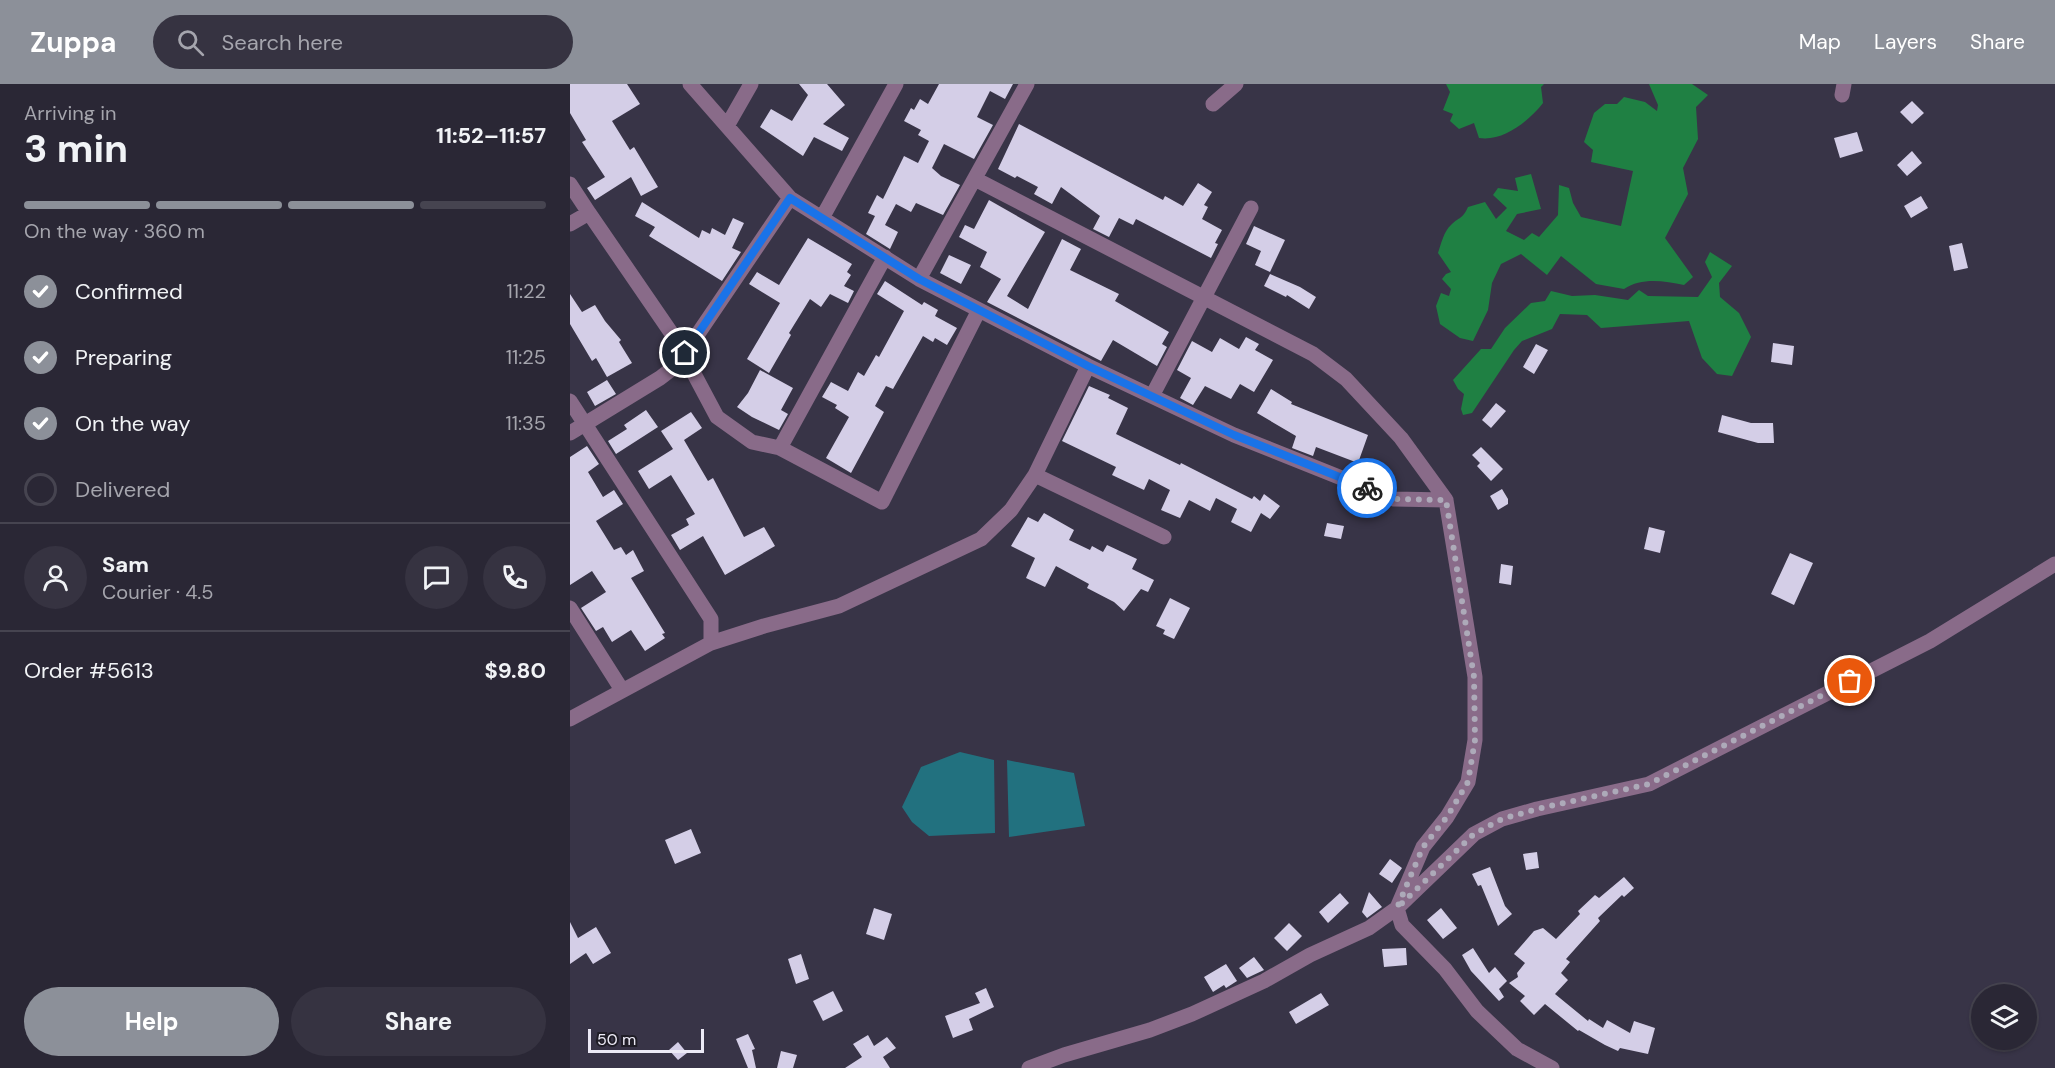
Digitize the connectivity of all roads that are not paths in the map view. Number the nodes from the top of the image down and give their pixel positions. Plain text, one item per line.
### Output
1 (690, 84) edge
2 (751, 84) edge
3 (896, 84) edge
4 (1027, 84) edge
5 (1236, 84) edge
6 (1213, 104) dead end
7 (727, 126) junction
8 (975, 179) junction
9 (570, 184) edge
10 (790, 198) junction
11 (1251, 208) dead end
12 (589, 213) junction
13 (822, 218) junction
14 (570, 224) edge
15 (885, 257) junction
16 (919, 279) junction
17 (1203, 297) junction
18 (979, 310) junction
19 (685, 353) junction
20 (1088, 366) junction
21 (1152, 396) junction
22 (570, 400) edge
23 (585, 424) junction
24 (570, 433) edge
25 (780, 448) junction
26 (1035, 476) junction
27 (1446, 500) junction
28 (1164, 537) dead end
29 (2055, 564) edge
30 (570, 608) edge
31 (711, 643) junction
32 (622, 690) junction
33 (570, 719) edge
34 (1397, 908) junction
35 (1029, 1068) edge
36 (1552, 1068) edge

1 - 7 street
2 - 7 street
3 - 13 street
4 - 8 street
5 - 6 street
7 - 10 street
8 - 16 street
8 - 17 street
9 - 12 street
10 - 13 street
10 - 19 street
11 - 17 street
12 - 14 street
12 - 19 street
13 - 15 street
15 - 16 street
15 - 25 street
16 - 18 street
17 - 21 street
17 - 27 street
18 - 20 street
18 - 25 street
19 - 23 street
19 - 25 street
20 - 21 street
20 - 26 street
21 - 27 street
22 - 23 street
23 - 24 street
23 - 31 street
26 - 28 street
26 - 31 street
27 - 34 street
29 - 34 street
30 - 32 street
31 - 32 street
32 - 33 street
34 - 35 street
34 - 36 street

